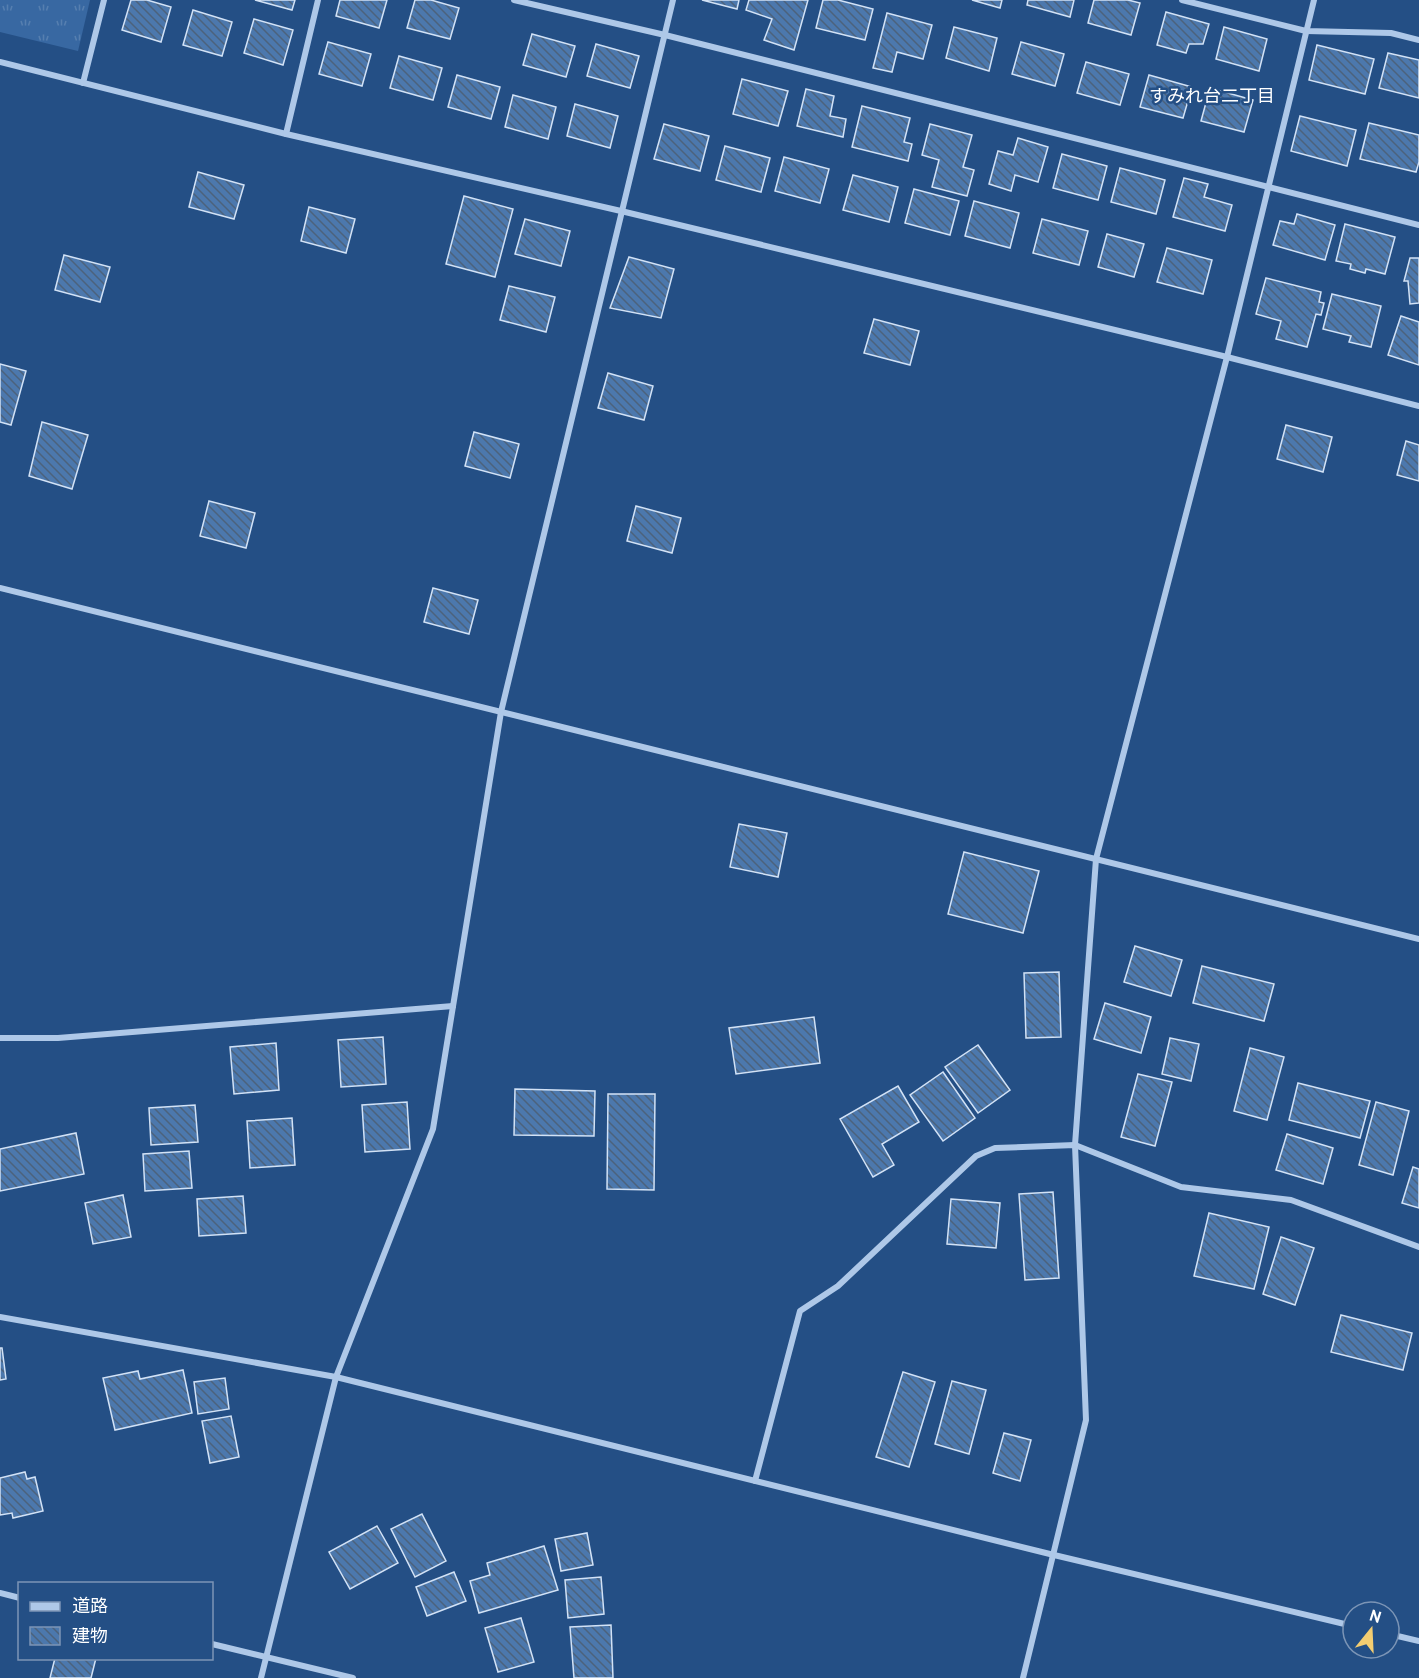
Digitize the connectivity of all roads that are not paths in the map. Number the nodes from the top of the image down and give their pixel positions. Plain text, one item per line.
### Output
1 (104, 0) edge
2 (318, 0) edge
3 (514, 0) edge
4 (673, 0) edge
5 (1182, 0) edge
6 (1314, 0) edge
7 (1306, 31) junction
8 (665, 35) junction
9 (1419, 40) edge
10 (0, 62) edge
11 (83, 83) junction
12 (286, 134) junction
13 (1267, 188) junction
14 (621, 212) junction
15 (1419, 225) edge
16 (1227, 357) junction
17 (1419, 406) edge
18 (0, 588) edge
19 (501, 712) junction
20 (1096, 859) junction
21 (1419, 939) edge
22 (453, 1006) junction
23 (0, 1038) edge
24 (1075, 1145) junction
25 (1419, 1247) edge
26 (0, 1317) edge
27 (336, 1377) junction
28 (755, 1481) junction
29 (1054, 1555) junction
30 (0, 1593) edge
31 (18, 1598) edge
32 (1341, 1623) edge
33 (1401, 1637) edge
34 (1419, 1641) edge
35 (213, 1644) edge
36 (266, 1657) junction
37 (261, 1678) edge
38 (353, 1678) edge
39 (1023, 1678) edge

1 - 11 street
2 - 12 street
3 - 8 street
4 - 8 street
5 - 7 street
6 - 7 street
7 - 9 street
7 - 13 street
8 - 13 street
8 - 14 street
10 - 11 street
11 - 12 street
12 - 14 street
13 - 15 street
13 - 16 street
14 - 16 street
14 - 19 street
16 - 17 street
16 - 20 street
18 - 19 street
19 - 20 street
19 - 22 street
20 - 21 street
20 - 24 street
22 - 23 street
22 - 27 street
24 - 25 street
24 - 28 street
24 - 29 street
26 - 27 street
27 - 28 street
27 - 36 street
28 - 29 street
29 - 32 street
29 - 39 street
30 - 31 street
33 - 34 street
35 - 36 street
36 - 37 street
36 - 38 street

